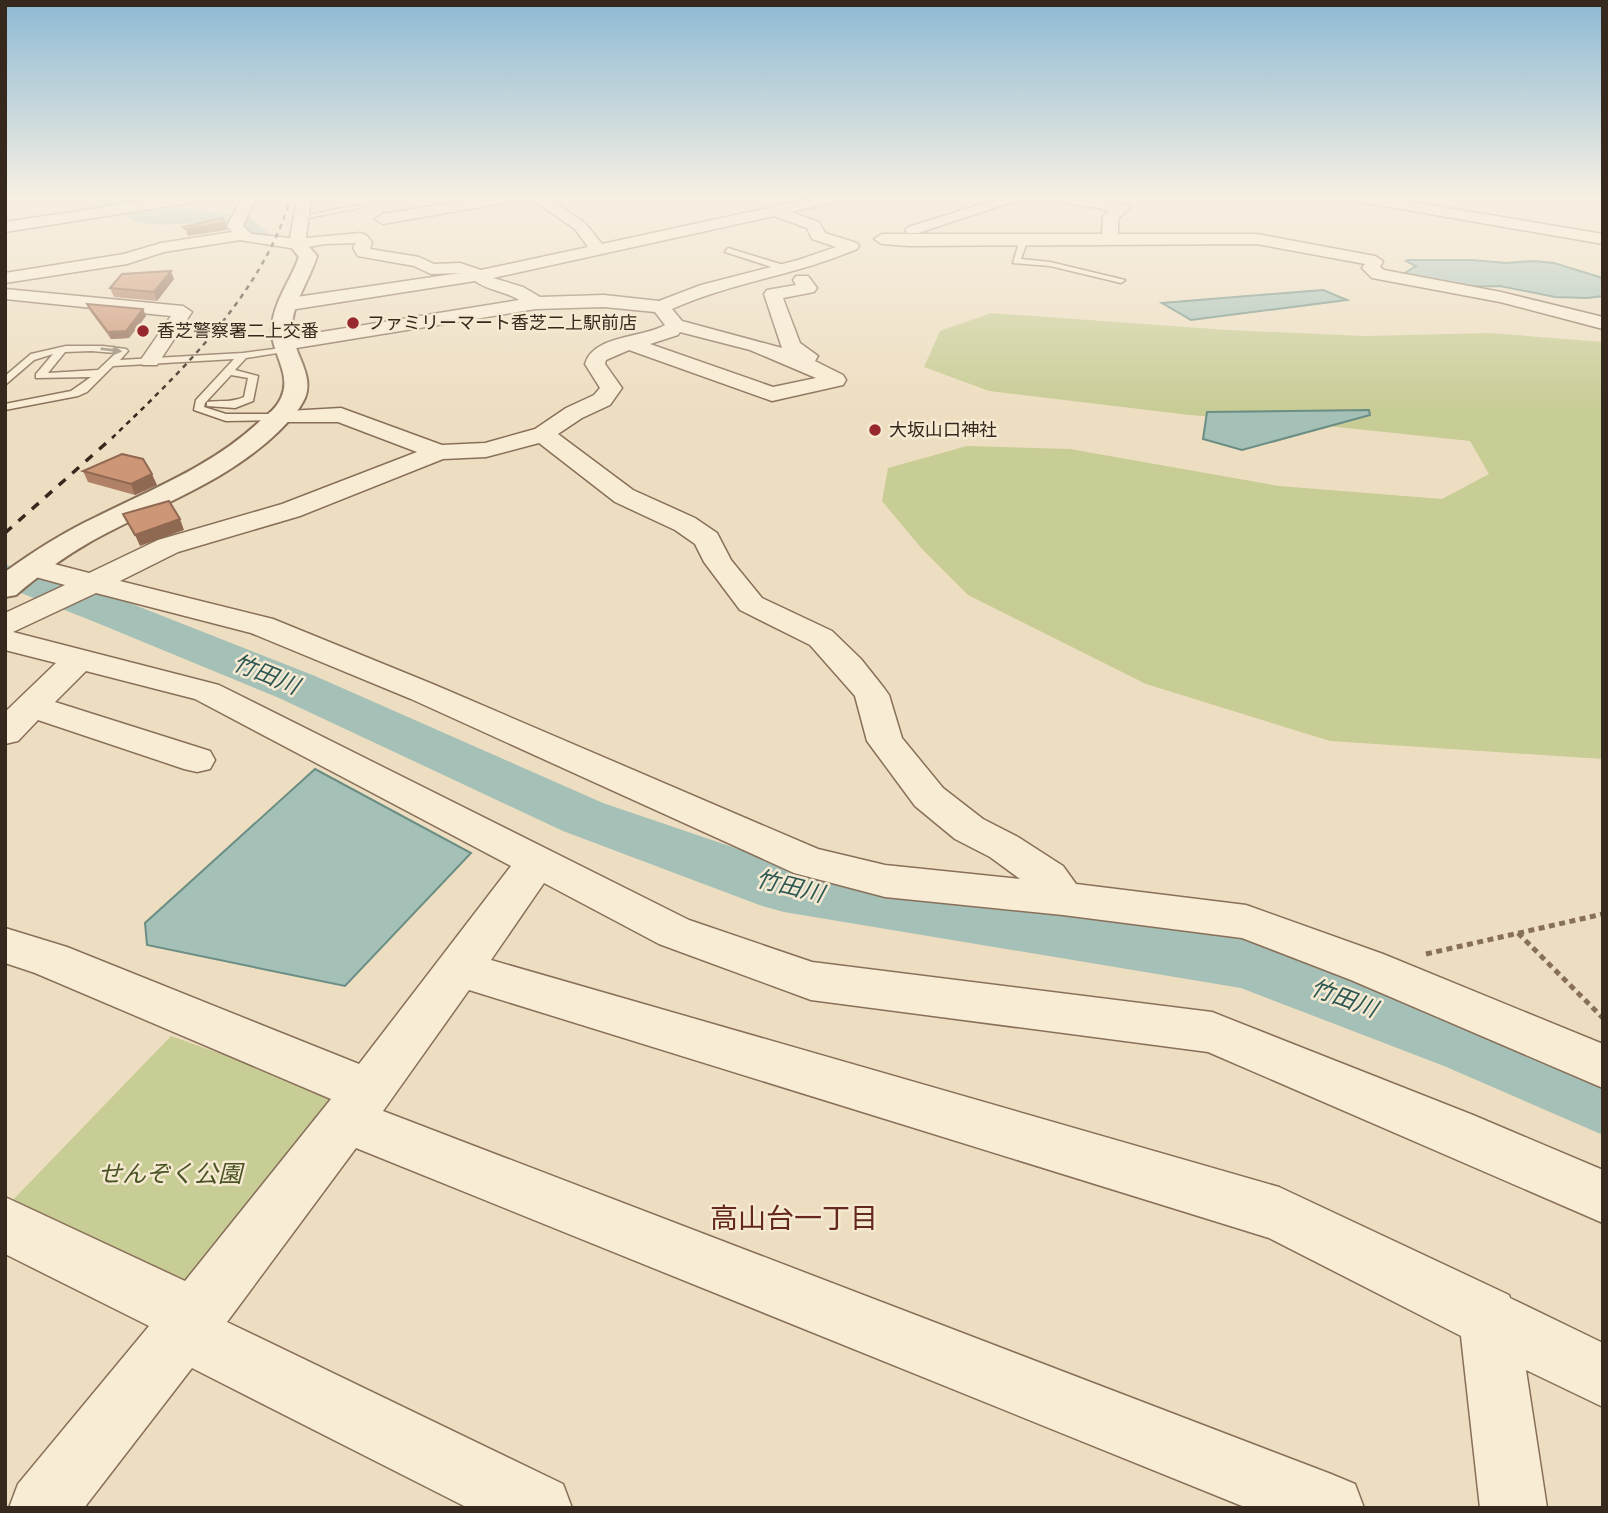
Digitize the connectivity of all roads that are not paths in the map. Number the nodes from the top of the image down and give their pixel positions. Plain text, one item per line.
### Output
1 (60, 269) edge
2 (305, 269) edge
3 (462, 269) edge
4 (511, 269) edge
5 (787, 269) joint
6 (1070, 269) edge
7 (1372, 269) edge
8 (476, 276) junction
9 (5, 278) edge
10 (1121, 280) dead end
11 (5, 295) edge
12 (536, 303) junction
13 (290, 304) junction
14 (661, 307) junction
15 (1603, 323) edge
16 (675, 325) junction
17 (631, 344) junction
18 (286, 347) junction
19 (61, 351) junction
20 (243, 356) junction
21 (150, 361) junction
22 (804, 361) junction
23 (75, 362) junction
24 (112, 363) junction
25 (229, 372) junction
26 (102, 373) junction
27 (5, 382) edge
28 (200, 402) junction
29 (5, 407) edge
30 (278, 417) junction
31 (543, 434) junction
32 (439, 452) junction
33 (18, 577) edge
34 (91, 583) junction
35 (5, 625) edge
36 (5, 640) edge
37 (79, 659) junction
38 (31, 706) junction
39 (5, 733) edge
40 (197, 760) dead end
41 (536, 863) junction
42 (1063, 899) junction
43 (5, 945) edge
44 (460, 969) junction
45 (1603, 1066) edge
46 (356, 1105) junction
47 (1603, 1197) edge
48 (5, 1224) edge
49 (1488, 1317) junction
50 (190, 1325) junction
51 (1603, 1376) edge
52 (42, 1508) edge
53 (538, 1508) edge
54 (1331, 1508) edge
55 (1514, 1508) edge

1 - 9 street
2 - 13 street
3 - 8 street
4 - 8 street
5 - 14 street
5 - 22 street
6 - 10 lane
7 - 15 street
8 - 12 street
8 - 13 street
11 - 21 street
12 - 14 street
12 - 18 street
13 - 18 street
14 - 16 street
16 - 17 street
16 - 22 street
17 - 22 street
17 - 31 street
18 - 20 lane
18 - 30 street
19 - 23 lane
19 - 23 lane
19 - 27 lane
20 - 21 lane
20 - 25 lane
21 - 24 lane
23 -> 24 lane
23 - 26 lane
24 - 26 lane
25 - 28 lane
25 - 28 lane
26 - 29 lane
28 - 30 lane
30 - 32 street
30 - 33 street
31 - 32 street
31 - 42 street
32 - 34 street
33 - 34 street
34 - 35 street
34 - 42 street
36 - 37 street
37 - 38 street
37 - 41 street
38 - 39 street
38 - 40 street
41 - 44 street
41 - 47 street
42 - 45 street
43 - 46 street
44 - 46 street
44 - 49 street
46 - 50 street
46 - 54 street
48 - 50 street
49 - 51 street
49 - 55 street
50 - 52 street
50 - 53 street

